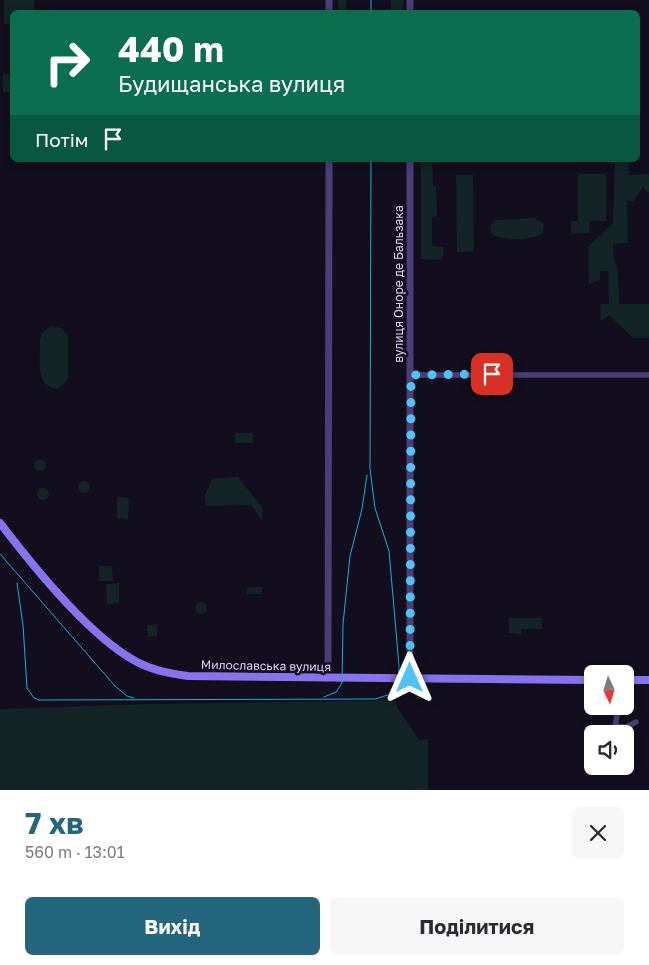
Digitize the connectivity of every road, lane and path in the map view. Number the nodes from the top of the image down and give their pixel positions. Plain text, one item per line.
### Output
1 (329, 162) edge
2 (410, 162) edge
3 (411, 375) junction
4 (649, 375) edge
5 (0, 523) edge
6 (328, 678) junction
7 (410, 678) junction
8 (584, 680) edge
9 (634, 680) edge
10 (649, 680) edge
11 (617, 715) edge
12 (636, 722) dead end

1 - 6 street
2 - 3 street, вулиця Оноре де Бальзака
3 - 4 street
3 - 7 street, вулиця Оноре де Бальзака
5 - 6 main road, Милославська вулиця
6 - 7 main road, Милославська вулиця
7 - 8 main road, Милославська вулиця
9 - 10 main road
11 - 12 street

